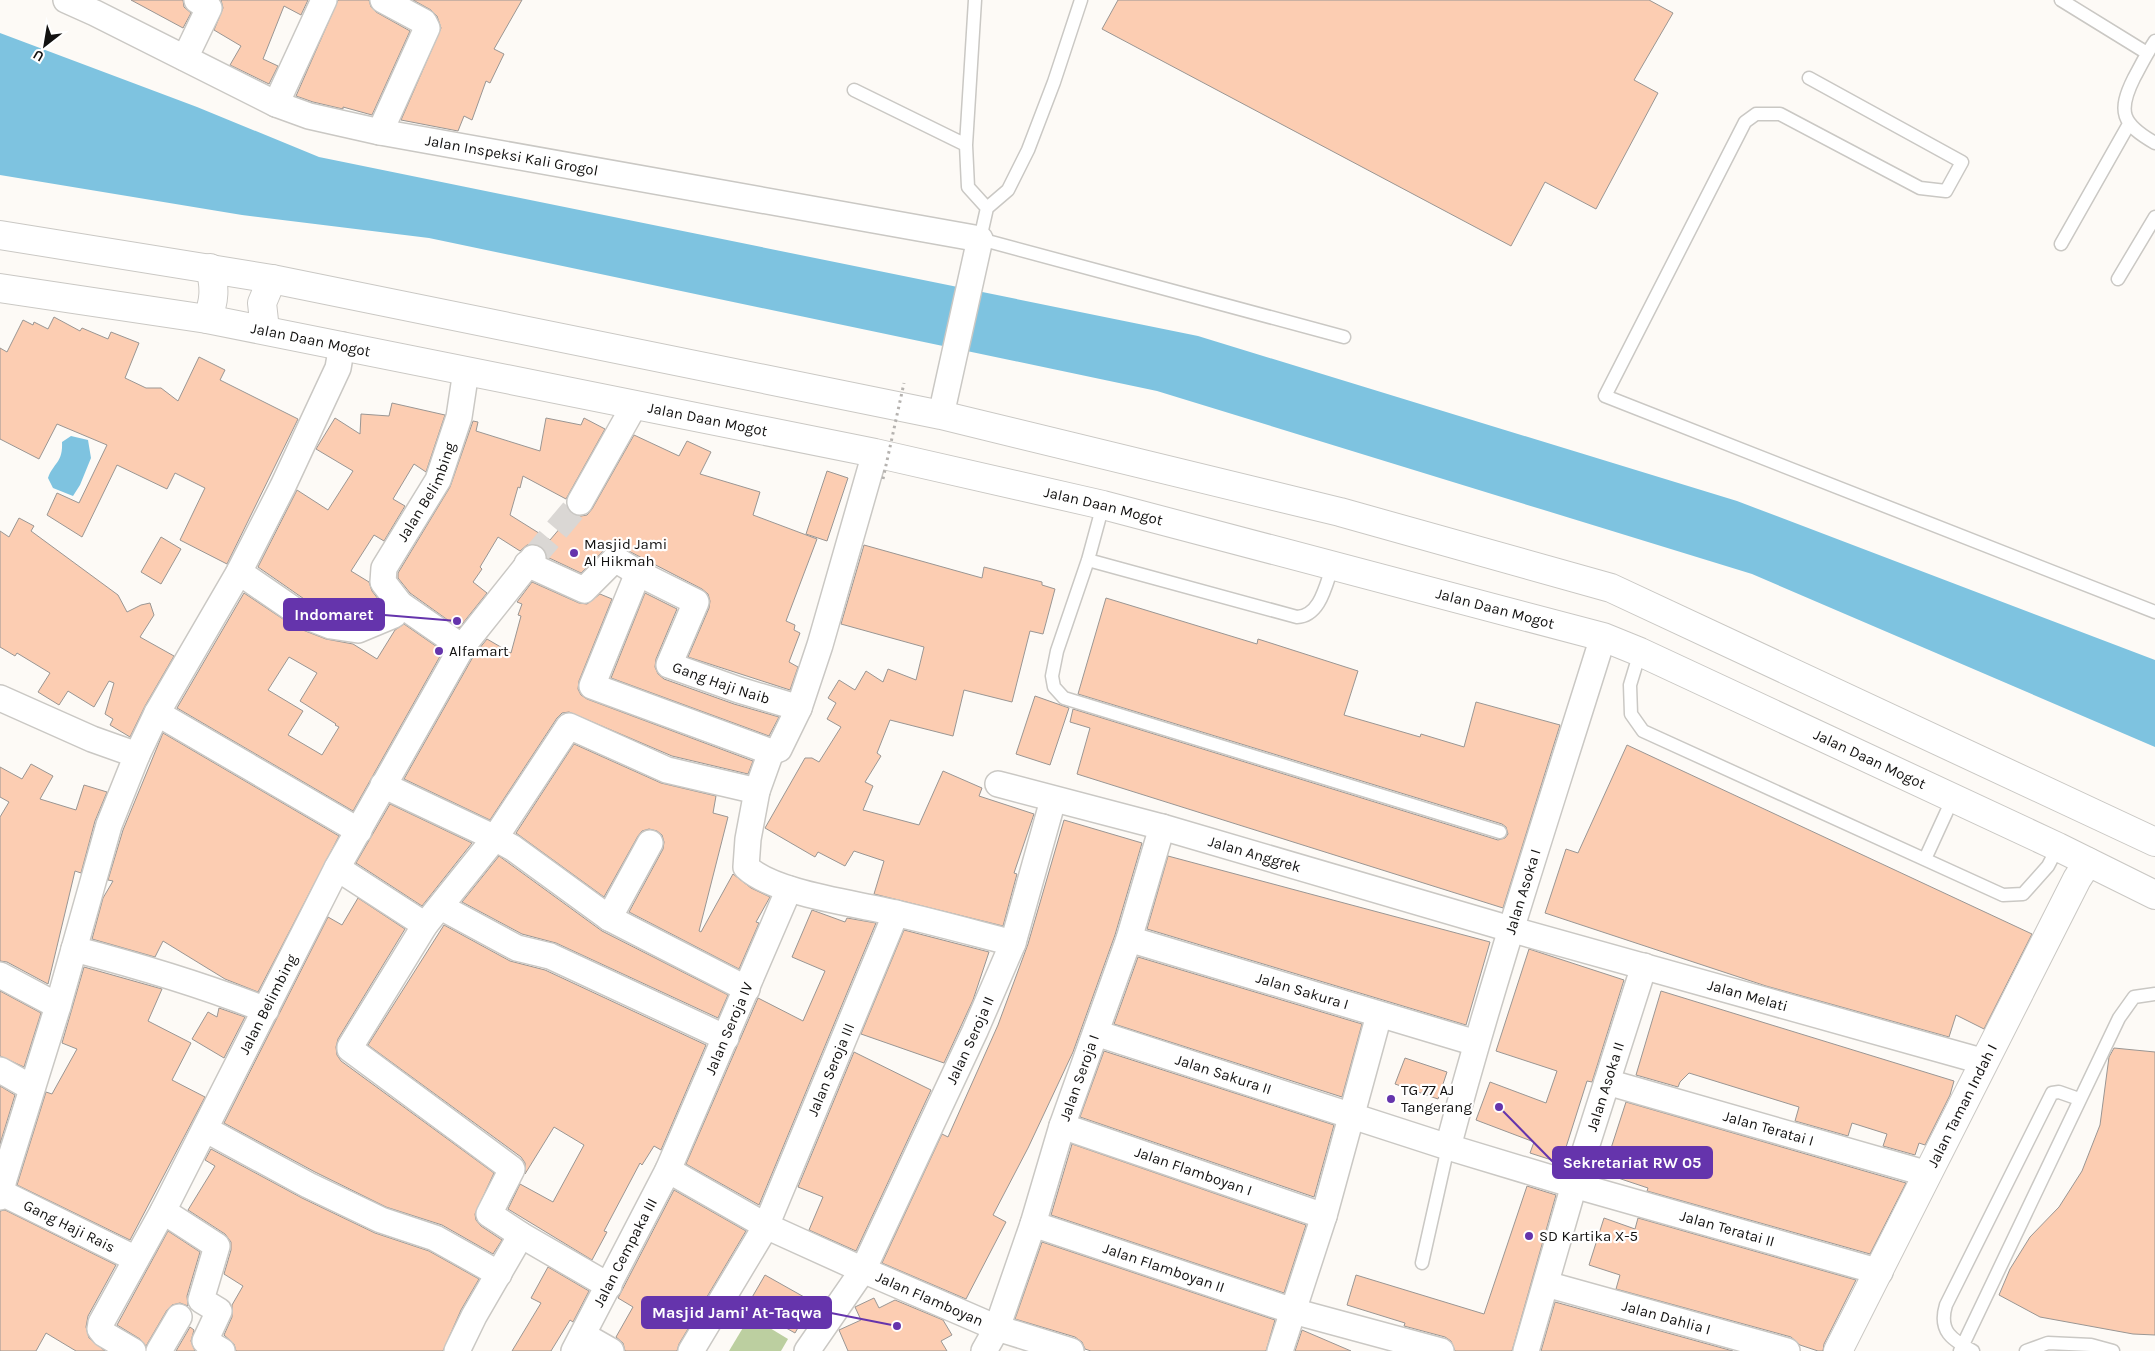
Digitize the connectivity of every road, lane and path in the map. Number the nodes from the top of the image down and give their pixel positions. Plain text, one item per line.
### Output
1 (66, 0) edge
2 (197, 0) edge
3 (324, 0) edge
4 (383, 0) edge
5 (975, 0) edge
6 (1081, 0) edge
7 (2061, 0) edge
8 (2155, 40) edge
9 (2147, 53) junction
10 (185, 58) junction
11 (1810, 78) dead end
12 (854, 90) dead end
13 (276, 104) junction
14 (2129, 124) junction
15 (380, 132) junction
16 (2155, 143) edge
17 (966, 145) junction
18 (987, 208) junction
19 (2155, 217) edge
20 (0, 235) edge
21 (979, 242) junction
22 (2061, 244) dead end
23 (210, 268) junction
24 (272, 279) junction
25 (2118, 279) dead end
26 (0, 288) edge
27 (207, 319) junction
28 (265, 330) junction
29 (1344, 337) dead end
30 (342, 344) junction
31 (466, 371) junction
32 (904, 383) dead end
33 (634, 406) junction
34 (942, 407) junction
35 (875, 453) junction
36 (883, 479) dead end
37 (580, 502) tunnel mouth
38 (1103, 505) junction
39 (1088, 560) junction
40 (530, 561) joint
41 (1333, 565) junction
42 (239, 572) junction
43 (638, 573) junction
44 (400, 604) junction
45 (2155, 612) edge
46 (1603, 637) junction
47 (462, 647) junction
48 (1640, 652) junction
49 (0, 698) edge
50 (799, 708) junction
51 (156, 713) junction
52 (771, 752) junction
53 (137, 755) junction
54 (998, 784) dead end
55 (383, 785) junction
56 (757, 790) junction
57 (1952, 798) junction
58 (1053, 800) junction
59 (1162, 827) junction
60 (359, 832) junction
61 (1500, 832) dead end
62 (495, 838) junction
63 (2155, 842) edge
64 (650, 843) dead end
65 (2058, 847) junction
66 (1925, 859) junction
67 (2088, 862) junction
68 (337, 868) junction
69 (789, 889) junction
70 (2155, 895) edge
71 (896, 913) junction
72 (433, 916) junction
73 (609, 918) junction
74 (1510, 929) junction
75 (1129, 939) junction
76 (1013, 944) junction
77 (74, 949) junction
78 (1644, 966) junction
79 (0, 975) edge
80 (747, 989) junction
81 (2155, 994) edge
82 (58, 1006) junction
83 (266, 1010) junction
84 (1379, 1015) junction
85 (1096, 1033) junction
86 (726, 1038) junction
87 (1476, 1043) junction
88 (1985, 1062) junction
89 (0, 1070) edge
90 (1607, 1082) junction
91 (32, 1088) junction
92 (2079, 1099) junction
93 (1351, 1116) junction
94 (1062, 1126) junction
95 (205, 1129) junction
96 (1448, 1147) junction
97 (668, 1170) junction
98 (1928, 1174) junction
99 (1574, 1185) junction
100 (1, 1186) edge
101 (163, 1211) junction
102 (1324, 1216) junction
103 (1033, 1224) junction
104 (766, 1226) junction
105 (521, 1235) junction
106 (136, 1259) junction
107 (1422, 1263) dead end
108 (863, 1270) junction
109 (1880, 1272) junction
110 (499, 1274) junction
111 (1546, 1284) junction
112 (609, 1286) junction
113 (1293, 1312) junction
114 (179, 1317) dead end
115 (997, 1328) junction
116 (578, 1343) edge
117 (1965, 1349) edge
118 (133, 1351) edge
119 (159, 1351) edge
120 (222, 1351) edge
121 (457, 1351) edge
122 (611, 1351) edge
123 (691, 1351) edge
124 (808, 1351) edge
125 (984, 1351) edge
126 (1071, 1351) edge
127 (1280, 1351) edge
128 (1441, 1351) edge
129 (1526, 1351) edge
130 (1787, 1351) edge
131 (1838, 1351) edge
132 (2026, 1351) edge
133 (2114, 1351) edge

1 - 10 street, Jalan Inspeksi Kali Grogol
2 - 10 street
3 - 13 street
4 - 15 street
5 - 17 lane
6 - 18 lane
7 - 9 lane
8 - 9 lane
9 - 14 lane
10 - 13 street, Jalan Inspeksi Kali Grogol
11 - 45 lane
12 - 17 lane
13 - 15 street, Jalan Inspeksi Kali Grogol
14 - 16 lane
14 - 22 lane
15 - 21 street, Jalan Inspeksi Kali Grogol
17 - 18 lane
18 - 21 lane
19 - 25 lane
20 - 23 main road
21 - 29 lane
21 - 34 street
23 - 24 main road
23 - 27 main road
24 - 28 main road
24 - 34 main road
26 - 27 main road, Jalan Daan Mogot
27 - 28 main road, Jalan Daan Mogot
28 - 30 main road, Jalan Daan Mogot
30 - 31 main road, Jalan Daan Mogot
30 - 42 street
31 - 33 main road, Jalan Daan Mogot
31 - 44 street, Jalan Belimbing
32 - 36 path, bridge
33 - 35 main road, Jalan Daan Mogot
33 - 37 street
34 - 63 main road
35 - 38 main road, Jalan Daan Mogot
35 - 50 street
38 - 39 lane
38 - 41 main road, Jalan Daan Mogot
39 - 41 lane
39 - 61 lane
40 - 43 street, Gang Haji Naib
40 - 47 street, Jalan Belimbing
41 - 46 main road, Jalan Daan Mogot
42 - 44 street
42 - 51 street
43 - 50 street, Gang Haji Naib
43 - 52 street
44 - 47 street, Jalan Belimbing
46 - 48 main road, Jalan Daan Mogot
46 - 74 street, Jalan Asoka I
47 - 55 street, Jalan Belimbing
48 - 57 main road, Jalan Daan Mogot
48 - 66 lane
49 - 53 street
50 - 52 street
51 - 53 street
51 - 60 street
52 - 56 street
53 - 77 street
54 - 58 street, Jalan Anggrek
55 - 60 street, Jalan Belimbing
55 - 62 street
56 - 62 street
56 - 69 street
57 - 65 main road, Jalan Daan Mogot
57 - 66 lane
58 - 59 street, Jalan Anggrek
58 - 76 street, Jalan Seroja II
59 - 74 street, Jalan Anggrek
59 - 75 street, Jalan Seroja I
60 - 68 street, Jalan Belimbing
62 - 72 street
62 - 73 street
64 - 73 street
65 - 66 lane
65 - 67 main road, Jalan Daan Mogot
67 - 70 main road, Jalan Daan Mogot
67 - 88 main road, Jalan Taman Indah I
68 - 72 street
68 - 83 street, Jalan Belimbing
69 - 71 street
69 - 80 street, Jalan Seroja IV
71 - 76 street
71 - 104 street, Jalan Seroja III
72 - 86 street
72 - 105 street
73 - 80 street
74 - 78 street, Jalan Melati
74 - 87 street, Jalan Asoka I
75 - 84 street, Jalan Sakura I
75 - 85 street, Jalan Seroja I
76 - 108 street, Jalan Seroja II
77 - 82 street
77 - 83 street
78 - 88 street, Jalan Melati
78 - 90 street, Jalan Asoka II
79 - 82 street
80 - 86 street, Jalan Seroja IV
81 - 92 lane
82 - 91 street
83 - 95 street, Jalan Belimbing
84 - 87 street, Jalan Sakura I
84 - 93 street
85 - 93 street, Jalan Sakura II
85 - 94 street, Jalan Seroja I
86 - 97 street, Jalan Seroja IV
87 - 96 street, Jalan Asoka I
88 - 98 main road, Jalan Taman Indah I
89 - 91 street
90 - 98 street, Jalan Teratai I
90 - 99 street, Jalan Asoka II
91 - 100 street
92 - 117 lane
92 - 117 lane
93 - 96 street
93 - 102 street
94 - 102 street, Jalan Flamboyan I
94 - 103 street, Jalan Seroja I
95 - 101 street, Jalan Belimbing
95 - 110 street
96 - 99 street
96 - 107 lane
97 - 104 street, Jalan Flamboyan
97 - 112 street, Jalan Cempaka III
98 - 109 main road, Jalan Taman Indah I
99 - 109 street, Jalan Teratai II
99 - 111 street, Jalan Asoka II
100 - 106 street, Gang Haji Rais
101 - 106 street, Jalan Belimbing
101 - 120 street
102 - 113 street
103 - 113 street, Jalan Flamboyan II
103 - 115 street, Jalan Seroja I
104 - 108 street, Jalan Flamboyan
104 - 123 street, Jalan Seroja III
105 - 110 street
105 - 112 street
106 - 118 street, Jalan Belimbing
108 - 115 street, Jalan Flamboyan
108 - 124 street, Jalan Seroja II
109 - 131 main road, Jalan Taman Indah I
110 - 121 street
111 - 129 street, Jalan Asoka II
111 - 130 street, Jalan Dahlia I
112 - 116 street, Jalan Cempaka III
113 - 127 street
113 - 128 street
114 - 119 street
115 - 125 street, Jalan Seroja I
115 - 126 street, Jalan Flamboyan
116 - 122 street, Jalan Cempaka III
132 - 133 lane

